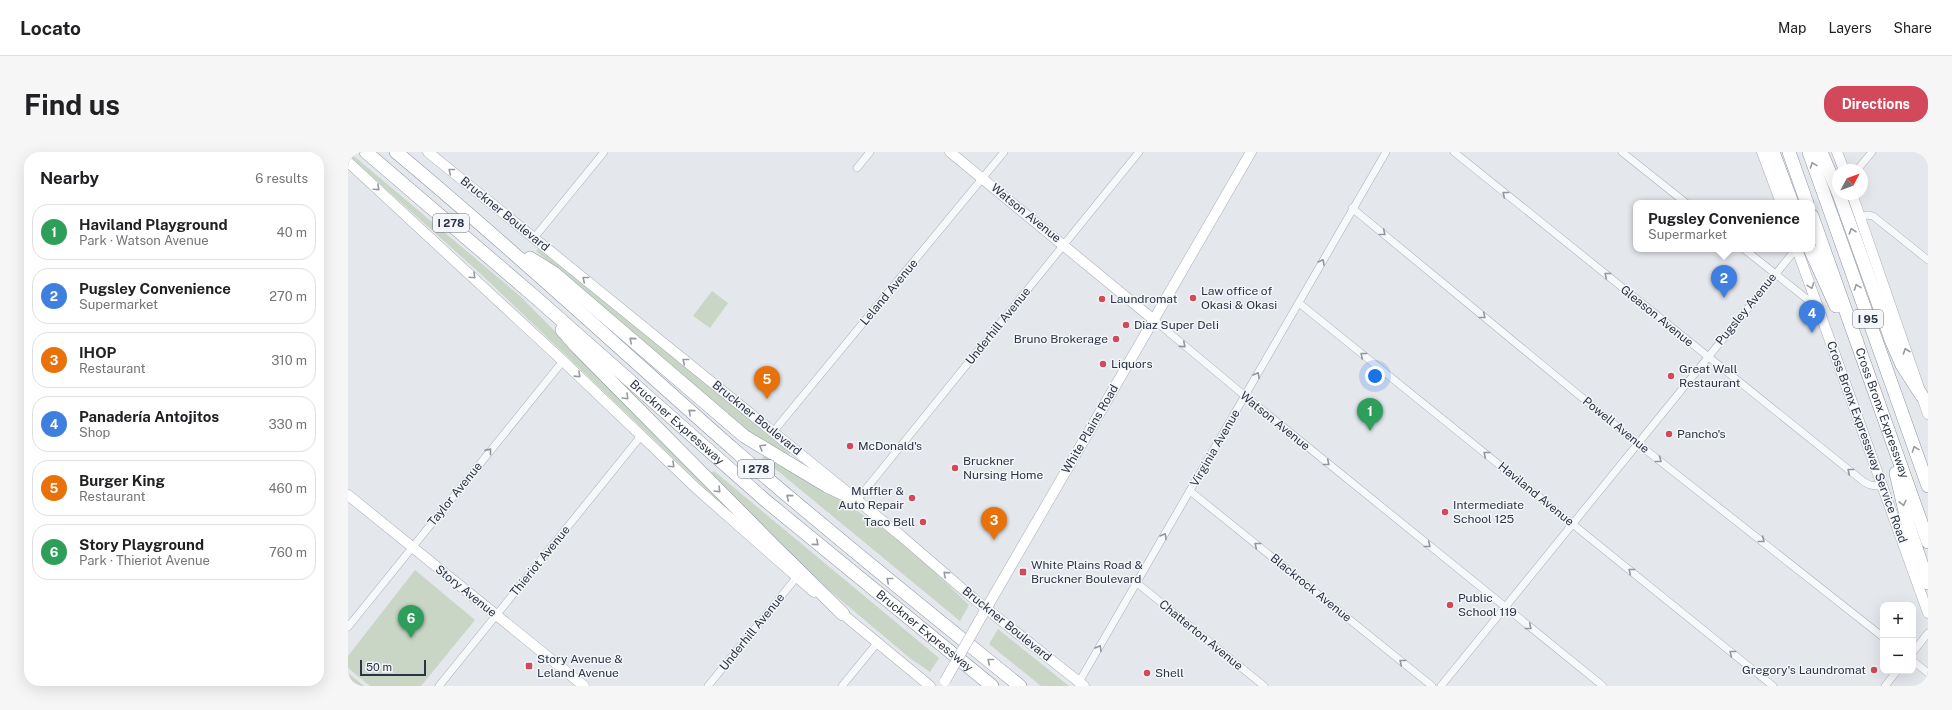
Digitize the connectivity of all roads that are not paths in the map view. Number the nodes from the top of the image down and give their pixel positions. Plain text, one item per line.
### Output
1 (366, 152) edge
2 (396, 152) edge
3 (428, 152) edge
4 (604, 152) edge
5 (870, 152) edge
6 (950, 152) edge
7 (1004, 152) edge
8 (1139, 152) edge
9 (1251, 152) edge
10 (1386, 152) edge
11 (1454, 152) edge
12 (1622, 152) edge
13 (1762, 152) edge
14 (1773, 152) edge
15 (1789, 152) edge
16 (1809, 152) edge
17 (1821, 152) edge
18 (1837, 152) edge
19 (1872, 152) edge
20 (348, 162) edge
21 (1842, 164) edge
22 (1862, 164) edge
23 (857, 168) dead end
24 (983, 178) junction
25 (1832, 179) edge
26 (1682, 200) edge
27 (1780, 200) edge
28 (1791, 200) edge
29 (1806, 200) edge
30 (1841, 200) edge
31 (1854, 200) edge
32 (1352, 208) junction
33 (1860, 216) junction
34 (1815, 224) edge
35 (534, 238) junction
36 (501, 241) junction
37 (1064, 245) junction
38 (1748, 252) edge
39 (1794, 252) edge
40 (1798, 252) edge
41 (1811, 252) edge
42 (1928, 260) edge
43 (1775, 274) junction
44 (534, 296) junction
45 (1299, 303) junction
46 (1819, 308) junction
47 (1154, 320) junction
48 (1707, 357) junction
49 (563, 361) junction
50 (1865, 364) junction
51 (1245, 396) junction
52 (1925, 398) edge
53 (1928, 414) edge
54 (1886, 424) junction
55 (773, 432) junction
56 (642, 436) junction
57 (1637, 443) junction
58 (1928, 486) edge
59 (1884, 487) junction
60 (1190, 491) junction
61 (348, 495) edge
62 (857, 500) junction
63 (1572, 524) junction
64 (1928, 542) edge
65 (412, 547) junction
66 (796, 578) junction
67 (1137, 583) junction
68 (1928, 583) edge
69 (1505, 607) junction
70 (987, 608) junction
71 (1928, 613) edge
72 (843, 614) junction
73 (496, 615) junction
74 (348, 627) edge
75 (1928, 633) edge
76 (1880, 635) edge
77 (878, 642) junction
78 (1916, 648) edge
79 (1916, 663) edge
80 (1928, 673) edge
81 (1895, 674) edge
82 (944, 683) edge
83 (578, 684) edge
84 (1082, 684) edge
85 (440, 686) edge
86 (708, 686) edge
87 (842, 686) edge
88 (930, 686) edge
89 (992, 686) edge
90 (1020, 686) edge
91 (1264, 686) edge
92 (1432, 686) edge
93 (1440, 686) edge
94 (1603, 686) edge
95 (1773, 686) edge
96 (1885, 686) edge

1 - 44 highway, Bruckner Expressway / I 278
2 - 36 highway, Bruckner Expressway / I 278
35 -> 3 main road, Bruckner Boulevard
4 - 35 street
5 - 23 street
6 - 24 main road, Watson Avenue
7 - 24 street, Leland Avenue
8 - 37 street, Underhill Avenue
9 - 47 main road, White Plains Road
10 - 32 street, Virginia Avenue
48 -> 11 street, Gleason Avenue
12 - 26 street
13 - 27 main road
14 - 28 highway
15 - 29 highway
58 -> 16 highway, Cross Bronx Expressway / I 95
17 - 25 highway
18 - 21 main road
19 - 22 street
20 -> 49 main road
24 - 37 main road, Watson Avenue
24 - 55 street, Leland Avenue
52 -> 30 highway
31 - 33 main road
45 -> 32 street, Virginia Avenue
32 -> 57 street, Powell Avenue
33 - 42 street
52 -> 33 main road
34 - 50 highway, Cross Bronx Expressway / I 95
55 -> 35 main road, Bruckner Boulevard
62 -> 36 highway
90 -> 36 highway, Bruckner Expressway / I 278
37 - 47 main road, Watson Avenue
37 - 62 street, Underhill Avenue
38 - 43 street
39 - 43 street, Pugsley Avenue
40 -> 46 main road, Cross Bronx Expressway Service Road
41 - 50 highway
43 - 46 street
43 - 48 street, Pugsley Avenue
44 -> 72 highway
44 -> 89 highway, Bruckner Expressway / I 278
51 -> 45 street, Virginia Avenue
63 -> 45 street, Haviland Avenue
46 - 59 main road, Cross Bronx Expressway Service Road
47 -> 51 street, Watson Avenue
47 - 70 main road, White Plains Road
48 - 57 street, Pugsley Avenue
59 -> 48 street, Gleason Avenue
49 -> 56 main road
65 -> 49 street, Taylor Avenue
50 - 54 highway, Cross Bronx Expressway / I 95
51 - 60 street, Virginia Avenue
51 -> 69 street, Watson Avenue
52 - 53 main road
54 - 64 highway, Cross Bronx Expressway / I 95
54 -> 68 highway
55 - 62 main road, Bruckner Boulevard
56 -> 66 main road
56 - 73 street, Thieriot Avenue
57 - 63 street, Pugsley Avenue
57 -> 76 street, Powell Avenue
59 - 71 main road, Cross Bronx Expressway Service Road
67 -> 60 street, Virginia Avenue
92 -> 60 street, Blackrock Avenue
61 - 65 main road, Story Avenue
70 -> 62 main road, Bruckner Boulevard
63 - 69 street, Pugsley Avenue
95 -> 63 street, Haviland Avenue
65 - 73 main road, Story Avenue
65 - 74 street, Taylor Avenue
66 - 72 main road
66 - 86 street, Underhill Avenue
84 -> 67 street, Virginia Avenue
67 - 91 street, Chatterton Avenue
69 - 93 street, Pugsley Avenue
69 -> 94 street, Watson Avenue
70 - 82 main road, White Plains Road, bridge
70 - 84 main road, Bruckner Boulevard
72 - 77 main road
73 - 83 main road, Story Avenue
73 - 85 street, Thieriot Avenue
75 - 78 street
77 - 87 street
77 - 88 main road
79 - 80 street
81 - 96 street

